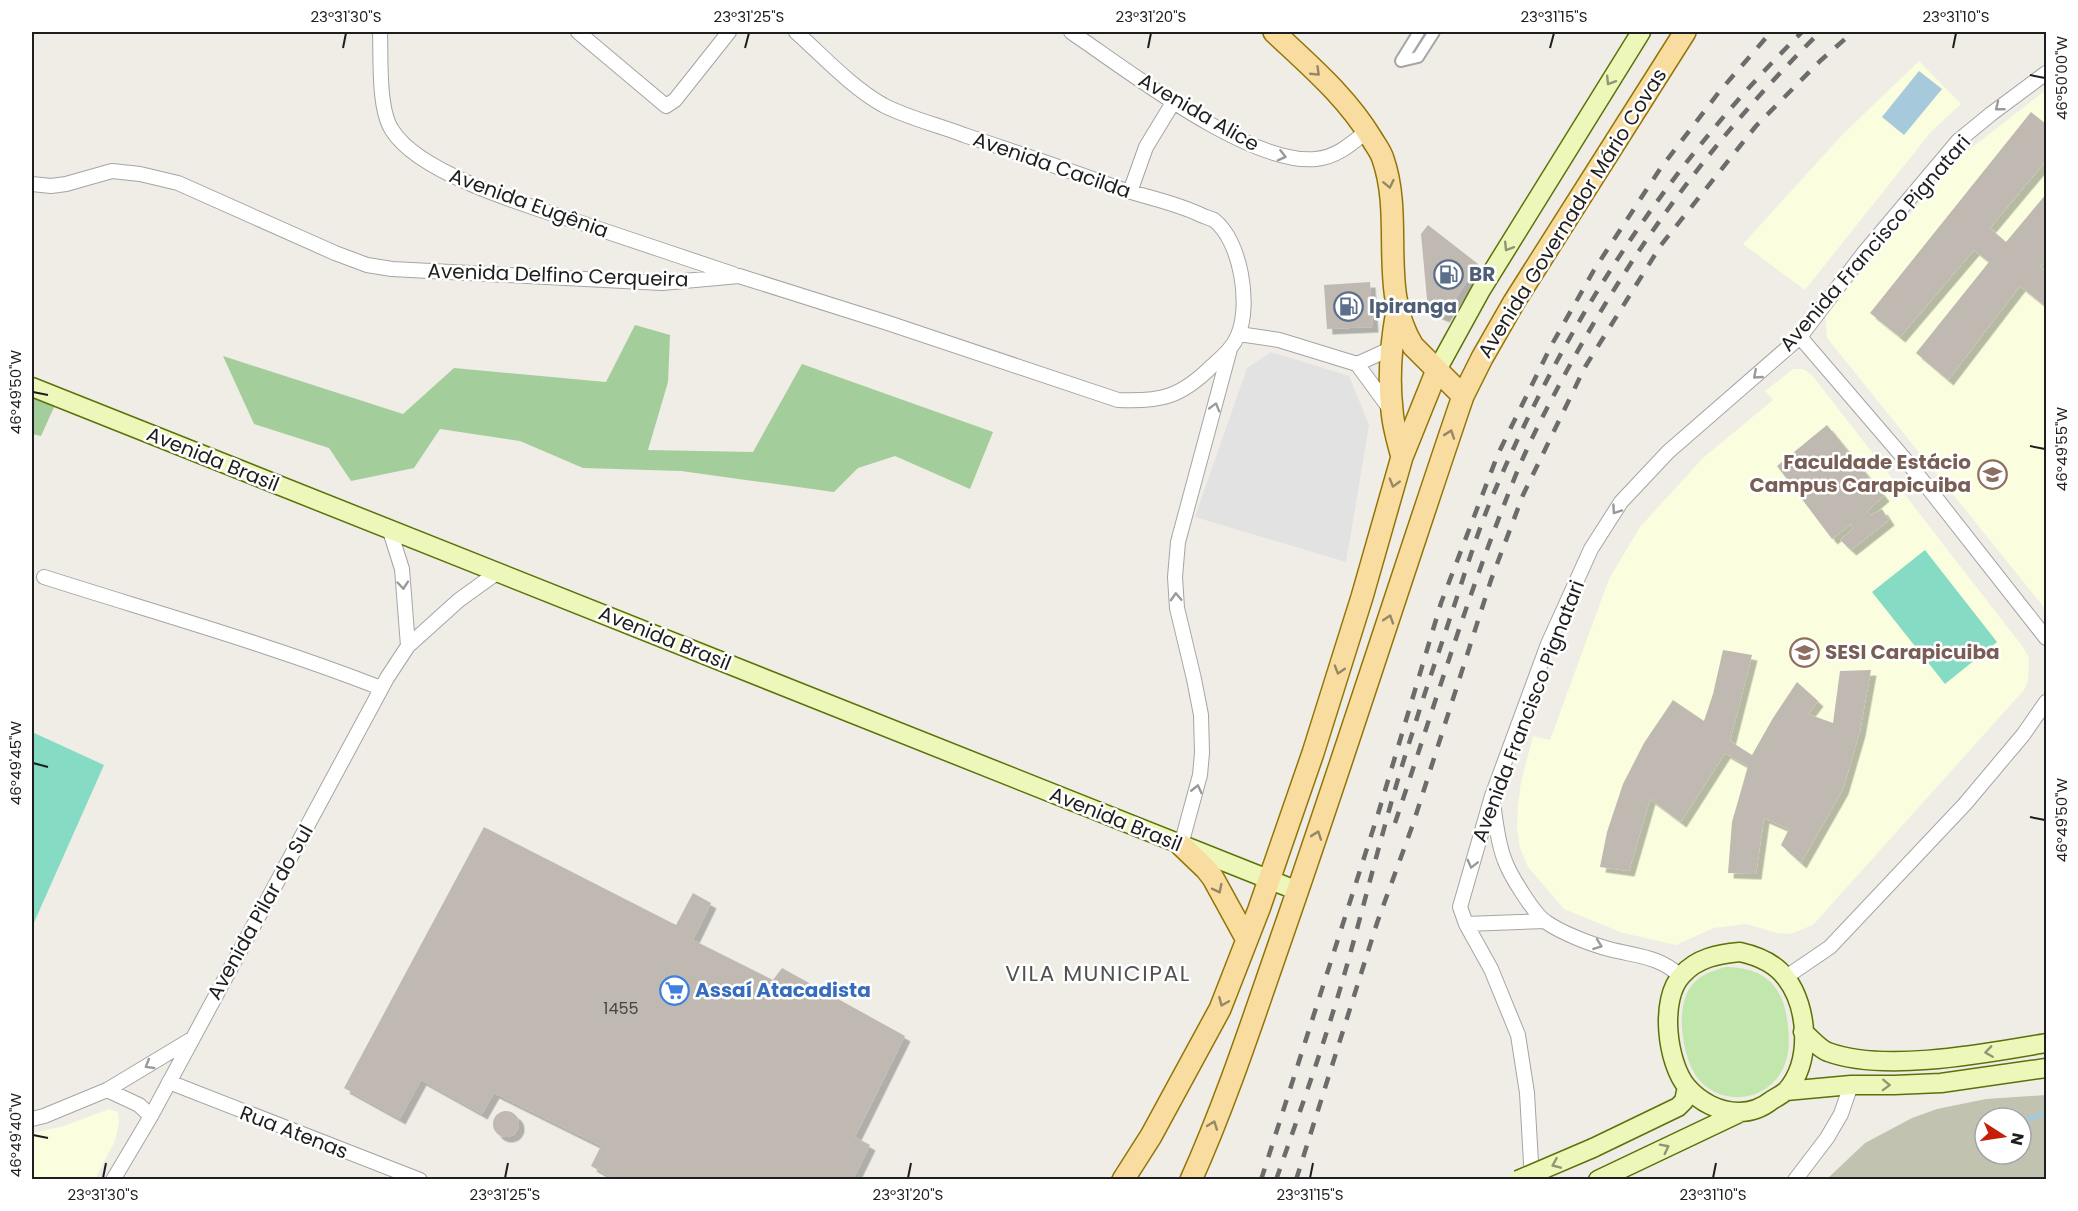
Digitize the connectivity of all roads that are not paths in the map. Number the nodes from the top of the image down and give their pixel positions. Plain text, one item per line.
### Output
1 (380, 32) edge
2 (578, 32) edge
3 (729, 32) edge
4 (796, 32) edge
5 (1071, 32) edge
6 (1274, 32) edge
7 (1419, 32) edge
8 (1434, 32) edge
9 (1641, 32) edge
10 (1685, 32) edge
11 (2046, 73) edge
12 (1174, 101) junction
13 (1367, 131) junction
14 (32, 184) edge
15 (1130, 192) junction
16 (739, 276) junction
17 (1397, 310) junction
18 (1239, 334) junction
19 (1800, 337) junction
20 (1230, 348) junction
21 (1390, 349) junction
22 (1357, 364) junction
23 (1437, 370) junction
24 (32, 387) edge
25 (1463, 396) junction
26 (1392, 412) junction
27 (1402, 457) junction
28 (389, 528) junction
29 (498, 572) junction
30 (45, 577) dead end
31 (2046, 638) edge
32 (408, 646) junction
33 (381, 688) junction
34 (2046, 702) edge
35 (1492, 796) junction
36 (1181, 845) junction
37 (1271, 879) junction
38 (1298, 891) junction
39 (1545, 921) junction
40 (1466, 924) junction
41 (1247, 940) junction
42 (1680, 976) junction
43 (1786, 977) junction
44 (1803, 1032) junction
45 (190, 1040) junction
46 (2046, 1043) edge
47 (2046, 1068) edge
48 (169, 1082) junction
49 (1851, 1084) junction
50 (1687, 1087) junction
51 (107, 1090) junction
52 (1786, 1091) junction
53 (1741, 1112) junction
54 (151, 1116) junction
55 (32, 1119) edge
56 (1605, 1176) edge
57 (113, 1179) edge
58 (420, 1179) edge
59 (1123, 1179) edge
60 (1191, 1179) edge
61 (1518, 1179) edge
62 (1532, 1179) edge
63 (1796, 1179) edge

1 - 16 street, Avenida Eugênia
2 - 3 street
4 - 15 street, Avenida Cacilda
5 - 12 street, Avenida Alice
6 -> 13 main road
7 - 8 street
9 -> 23 main road, Avenida Governador Mário Covas
10 - 25 main road, Avenida Governador Mário Covas
11 -> 19 street, Avenida Francisco Pignatari
12 -> 13 street, Avenida Alice
12 - 15 street
13 -> 17 main road
14 - 16 street, Avenida Delfino Cerqueira
15 - 18 street, Avenida Cacilda
16 - 20 street, Avenida Delfino Cerqueira
17 - 21 main road
17 - 23 main road
18 - 20 street, Avenida Delfino Cerqueira
18 - 22 street
19 - 31 street
19 -> 35 street, Avenida Francisco Pignatari
36 -> 20 street
21 - 22 street
21 - 26 main road
22 - 26 street
23 - 25 main road
23 - 27 main road
24 - 28 main road, Avenida Brasil
38 -> 25 main road, Avenida Governador Mário Covas
26 - 27 main road
27 -> 37 main road
28 - 29 main road, Avenida Brasil
28 -> 32 street
29 - 32 street, Avenida Pilar do Sul
29 - 36 main road, Avenida Brasil
30 - 33 street
32 - 33 street, Avenida Pilar do Sul
33 - 45 street, Avenida Pilar do Sul
34 - 43 street
35 - 39 street
35 -> 40 street, Avenida Francisco Pignatari
36 - 37 main road, Avenida Brasil
36 -> 41 main road
37 - 38 main road, Avenida Brasil
37 - 41 main road
60 -> 38 main road, Avenida Governador Mário Covas
39 - 40 street
39 -> 42 street
40 - 62 street
41 -> 59 main road
42 - 43 main road
42 - 50 main road
43 - 44 main road
46 -> 44 main road
44 - 52 main road
45 - 48 street, Avenida Pilar do Sul
45 -> 51 street
49 -> 47 main road
48 - 54 street, Avenida Pilar do Sul
48 - 58 street, Rua Atenas
49 - 52 main road
49 - 63 street
50 - 53 main road
50 -> 61 main road, bridge
51 - 54 street
51 - 55 street
52 - 53 main road
56 -> 53 main road
54 - 57 street, Avenida Pilar do Sul

